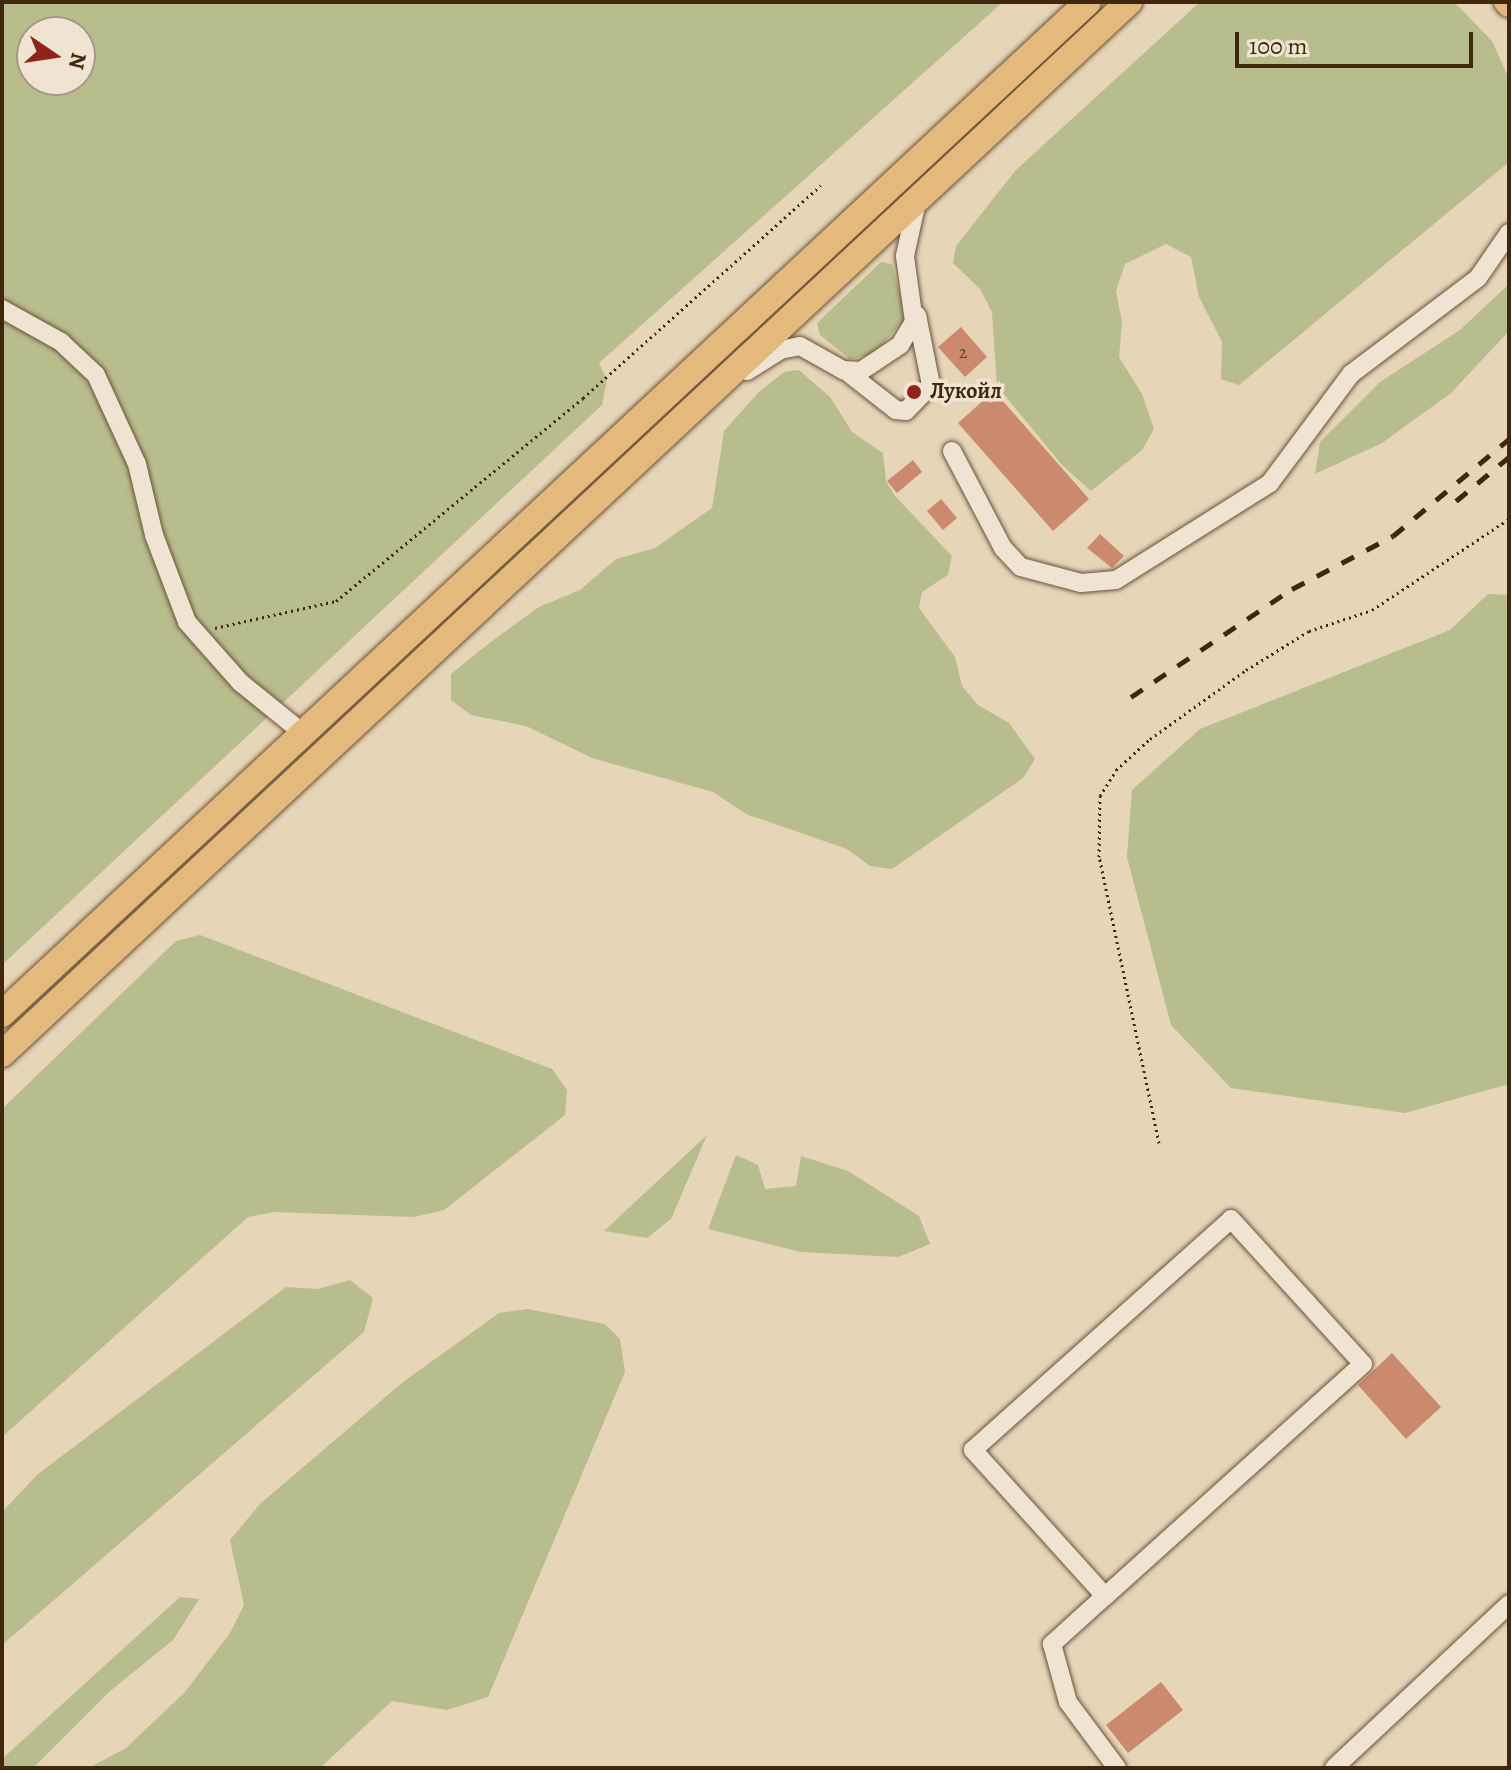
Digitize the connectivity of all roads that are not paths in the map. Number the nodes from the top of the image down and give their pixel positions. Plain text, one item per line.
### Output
1 (1088, 2) edge
2 (1129, 2) edge
3 (918, 200) junction
4 (1509, 233) edge
5 (915, 308) junction
6 (2, 309) edge
7 (843, 370) junction
8 (688, 411) junction
9 (952, 451) dead end
10 (303, 733) junction
11 (2, 1014) edge
12 (2, 1054) edge
13 (1105, 1596) junction
14 (1509, 1604) edge
15 (1117, 1768) edge
16 (1334, 1768) edge

1 - 10 highway
2 - 3 highway
3 - 5 lane
3 - 8 highway
4 - 9 lane
5 - 7 lane
5 - 7 lane
6 - 10 lane
7 - 8 lane
8 - 12 highway
10 - 11 highway
13 - 13 lane
13 - 15 lane
14 - 16 lane

